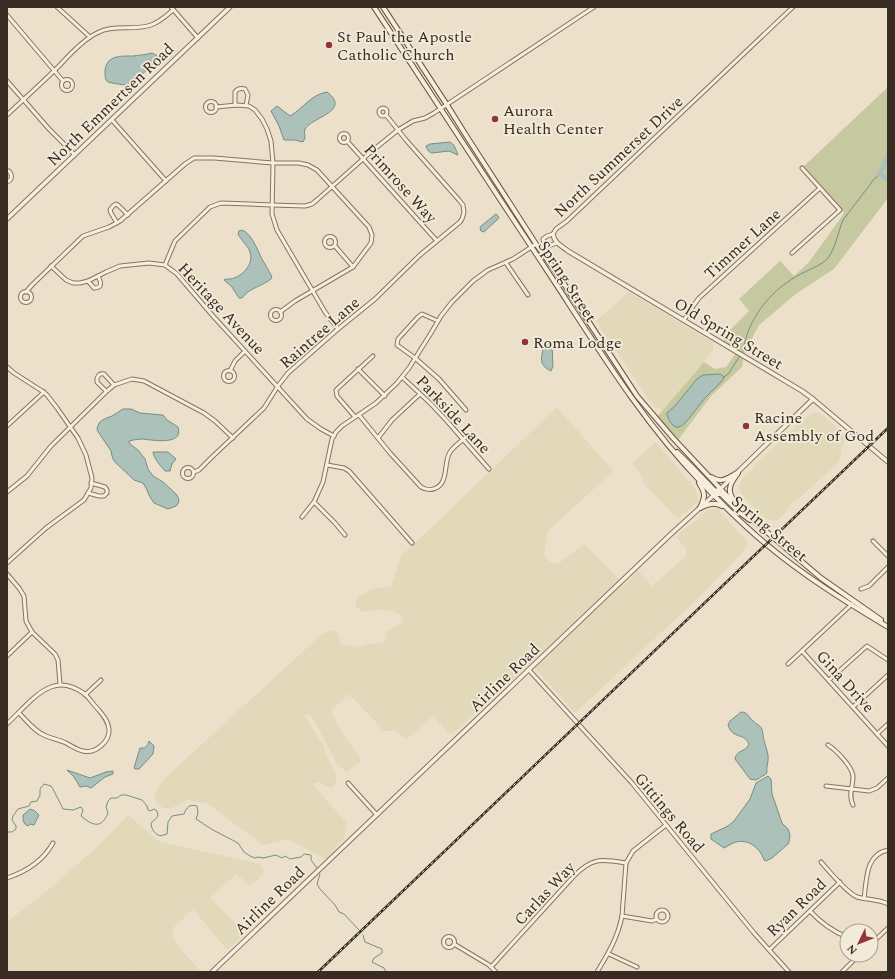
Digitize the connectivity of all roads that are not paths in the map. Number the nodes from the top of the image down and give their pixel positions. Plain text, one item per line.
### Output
1 (57, 7) edge
2 (230, 7) edge
3 (374, 7) edge
4 (383, 7) edge
5 (594, 7) edge
6 (793, 7) edge
7 (172, 8) edge
8 (7, 15) edge
9 (389, 16) junction
10 (383, 20) junction
11 (90, 37) junction
12 (198, 38) junction
13 (422, 67) junction
14 (54, 70) junction
15 (416, 71) junction
16 (7, 81) edge
17 (63, 81) dead end
18 (23, 100) junction
19 (235, 105) junction
20 (246, 105) junction
21 (447, 105) junction
22 (216, 107) dead end
23 (440, 109) junction
24 (7, 115) edge
25 (386, 115) dead end
26 (112, 120) junction
27 (398, 130) junction
28 (347, 141) dead end
29 (75, 155) junction
30 (363, 159) junction
31 (273, 164) junction
32 (802, 168) dead end
33 (7, 171) edge
34 (166, 181) junction
35 (7, 182) edge
36 (332, 187) junction
37 (820, 188) junction
38 (272, 206) junction
39 (128, 215) junction
40 (7, 219) edge
41 (117, 223) junction
42 (553, 234) junction
43 (437, 241) junction
44 (557, 243) junction
45 (536, 244) junction
46 (335, 246) dead end
47 (531, 247) junction
48 (792, 253) dead end
49 (506, 263) junction
50 (165, 265) junction
51 (51, 266) junction
52 (353, 267) junction
53 (98, 276) junction
54 (88, 281) junction
55 (313, 290) junction
56 (26, 292) dead end
57 (528, 295) dead end
58 (280, 312) dead end
59 (684, 320) junction
60 (438, 321) junction
61 (338, 329) junction
62 (245, 351) junction
63 (373, 356) dead end
64 (415, 358) junction
65 (7, 367) edge
66 (358, 369) junction
67 (230, 370) dead end
68 (402, 377) junction
69 (114, 385) junction
70 (278, 386) junction
71 (44, 392) junction
72 (106, 392) junction
73 (420, 394) junction
74 (385, 396) junction
75 (813, 399) junction
76 (466, 410) dead end
77 (357, 416) junction
78 (7, 426) edge
79 (70, 427) junction
80 (334, 436) junction
81 (233, 438) junction
82 (378, 438) junction
83 (465, 438) junction
84 (663, 440) junction
85 (888, 462) edge
86 (327, 465) junction
87 (489, 468) dead end
88 (194, 472) dead end
89 (738, 473) junction
90 (694, 474) junction
91 (706, 474) junction
92 (91, 482) junction
93 (720, 489) junction
94 (7, 492) edge
95 (88, 493) junction
96 (714, 496) junction
97 (314, 502) junction
98 (700, 508) junction
99 (740, 508) junction
100 (728, 509) junction
101 (302, 516) dead end
102 (761, 527) junction
103 (345, 535) dead end
104 (873, 541) dead end
105 (412, 542) dead end
106 (888, 556) edge
107 (7, 563) edge
108 (888, 567) edge
109 (7, 574) edge
110 (861, 589) dead end
111 (852, 604) junction
112 (888, 626) edge
113 (32, 632) junction
114 (802, 651) junction
115 (7, 656) edge
116 (888, 660) edge
117 (788, 664) dead end
118 (529, 670) junction
119 (888, 676) edge
120 (101, 680) dead end
121 (829, 680) junction
122 (60, 684) junction
123 (85, 694) junction
124 (853, 707) junction
125 (19, 713) junction
126 (7, 724) edge
127 (888, 724) edge
128 (877, 734) junction
129 (828, 745) dead end
130 (888, 746) edge
131 (888, 778) edge
132 (348, 783) dead end
133 (826, 786) dead end
134 (852, 789) junction
135 (853, 805) dead end
136 (377, 815) junction
137 (666, 825) junction
138 (53, 843) dead end
139 (888, 850) edge
140 (821, 862) dead end
141 (626, 863) junction
142 (7, 878) edge
143 (840, 882) junction
144 (864, 898) junction
145 (888, 904) edge
146 (810, 911) junction
147 (622, 916) junction
148 (656, 919) junction
149 (888, 928) edge
150 (839, 933) edge
151 (879, 936) edge
152 (454, 944) dead end
153 (769, 950) junction
154 (609, 954) junction
155 (851, 963) edge
156 (491, 967) junction
157 (637, 967) dead end
158 (212, 972) edge
159 (496, 972) edge
160 (597, 972) edge
161 (789, 972) edge
162 (842, 972) edge

1 - 11 street
2 - 12 street, North Emmertsen Road
3 - 10 main road, Spring Street
4 - 9 main road, Spring Street
5 - 21 street
6 - 42 street, North Summerset Drive
7 - 11 street
7 - 12 street
8 - 14 street
9 - 10 main road
9 - 13 main road, Spring Street
10 - 15 main road, Spring Street
11 - 14 street
12 - 26 street, North Emmertsen Road
13 - 15 main road
13 - 21 main road, Spring Street
14 - 17 street
14 - 18 street
15 - 23 main road, Spring Street
16 - 18 street
18 - 24 street
18 - 29 street
19 - 20 street
19 - 20 street
19 - 22 street
20 - 31 street
21 - 23 street
21 - 45 main road, Spring Street
23 - 27 street
23 - 47 main road, Spring Street
25 - 27 street
26 - 29 street, North Emmertsen Road
26 - 34 street
27 - 30 street
27 - 43 street, Raintree Lane
28 - 30 street, Primrose Way
29 - 40 street, North Emmertsen Road
30 - 36 street
30 - 43 street, Primrose Way
31 - 34 street
31 - 36 street
31 - 38 street
32 - 37 street
33 - 35 street
34 - 39 street
36 - 38 street
36 - 52 street
37 - 48 street
37 - 59 street, Timmer Lane
38 - 50 street
38 - 55 street
39 - 41 street
39 - 41 street
41 - 51 street
42 - 44 street
42 - 44 street, North Summerset Drive
43 - 61 street, Raintree Lane
44 - 59 street, Old Spring Street
45 - 47 street
45 - 91 main road, Spring Street
46 - 52 street
47 - 49 street
47 - 84 main road, Spring Street
49 - 57 street
49 - 60 street
50 - 53 street, Heritage Avenue
50 - 62 street, Heritage Avenue
51 - 54 street, Heritage Avenue
51 - 56 street
52 - 55 street
53 - 54 street, Heritage Avenue
53 - 54 street
55 - 58 street
55 - 61 street
59 - 75 street, Old Spring Street
60 - 64 street
60 - 64 street
61 - 70 street, Raintree Lane
62 - 67 street
62 - 70 street, Heritage Avenue
63 - 66 street
64 - 68 street
64 - 76 street
65 - 71 street
66 - 74 street
66 - 77 street
68 - 73 street, Parkside Lane
68 - 74 street
69 - 72 street
69 - 72 street
69 - 81 street
70 - 80 street, Heritage Avenue
70 - 81 street, Raintree Lane
71 - 78 street
71 - 79 street
72 - 79 street
73 - 82 street
73 - 83 street, Parkside Lane
74 - 77 street
75 - 85 street, Old Spring Street
75 - 89 street, Airline Road
77 - 80 street
77 - 82 street
79 - 92 street
79 - 94 street
80 - 86 street
81 - 88 street, Raintree Lane
82 - 83 street
83 - 87 street, Parkside Lane
84 - 90 main road, Spring Street
84 - 93 main road
86 - 97 street
86 - 105 street
89 - 91 main road
89 - 93 street, Airline Road
89 - 99 main road
90 - 96 main road, Spring Street
90 - 98 main road
91 - 93 main road, Spring Street
92 - 95 street
92 - 95 street
93 - 96 street, Airline Road
93 - 99 main road, Spring Street
95 - 107 street
96 - 98 street, Airline Road
96 - 100 main road, Spring Street
96 - 102 main road
97 - 101 street
97 - 103 street
98 - 100 main road
98 - 118 street, Airline Road
99 - 102 main road, Spring Street
100 - 111 main road, Spring Street
102 - 111 main road, Spring Street
104 - 106 street
108 - 110 street
109 - 113 street
111 - 112 main road, Spring Street
111 - 114 street
113 - 115 street
113 - 122 street
114 - 117 street
114 - 121 street, Gina Drive
116 - 121 street
118 - 136 street, Airline Road
118 - 137 street, Gittings Road
119 - 124 street
120 - 123 street
121 - 124 street, Gina Drive
122 - 123 street
122 - 125 street
123 - 125 street
124 - 128 street, Gina Drive
125 - 126 street
127 - 128 street
128 - 130 street, Gina Drive
129 - 134 street
131 - 134 street
132 - 136 street
133 - 134 street
134 - 135 street
136 - 158 street, Airline Road
137 - 141 street
137 - 153 street, Gittings Road
138 - 142 street
139 - 144 street
140 - 143 street
141 - 147 street
141 - 156 street, Carlas Way
143 - 144 street
143 - 146 street, Ryan Road
144 - 145 street
146 - 150 street
146 - 153 street, Ryan Road
147 - 148 street
147 - 154 street
148 - 148 street
149 - 151 street
152 - 156 street
153 - 161 street, Gittings Road
154 - 157 street
154 - 160 street
155 - 162 street
156 - 159 street

